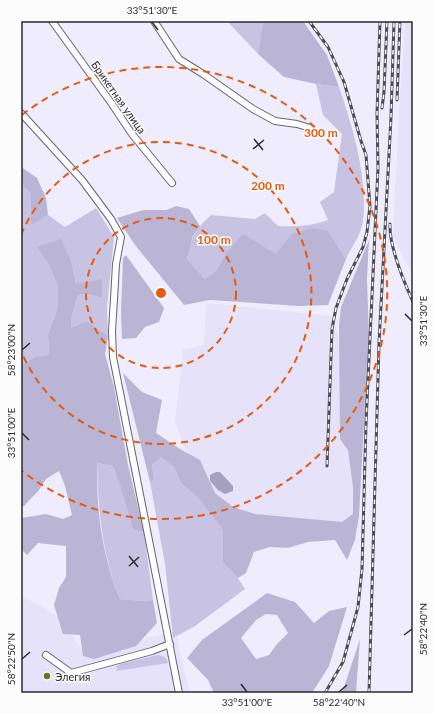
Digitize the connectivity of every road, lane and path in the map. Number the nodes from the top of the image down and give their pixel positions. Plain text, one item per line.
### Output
1 (52, 21) edge
2 (154, 21) edge
3 (21, 113) edge
4 (310, 128) dead end
5 (172, 183) dead end
6 (170, 644) junction
7 (46, 655) dead end
8 (179, 693) edge

1 - 5 street, Брикетная улица
2 - 4 street
3 - 6 street
6 - 7 street
6 - 8 street

